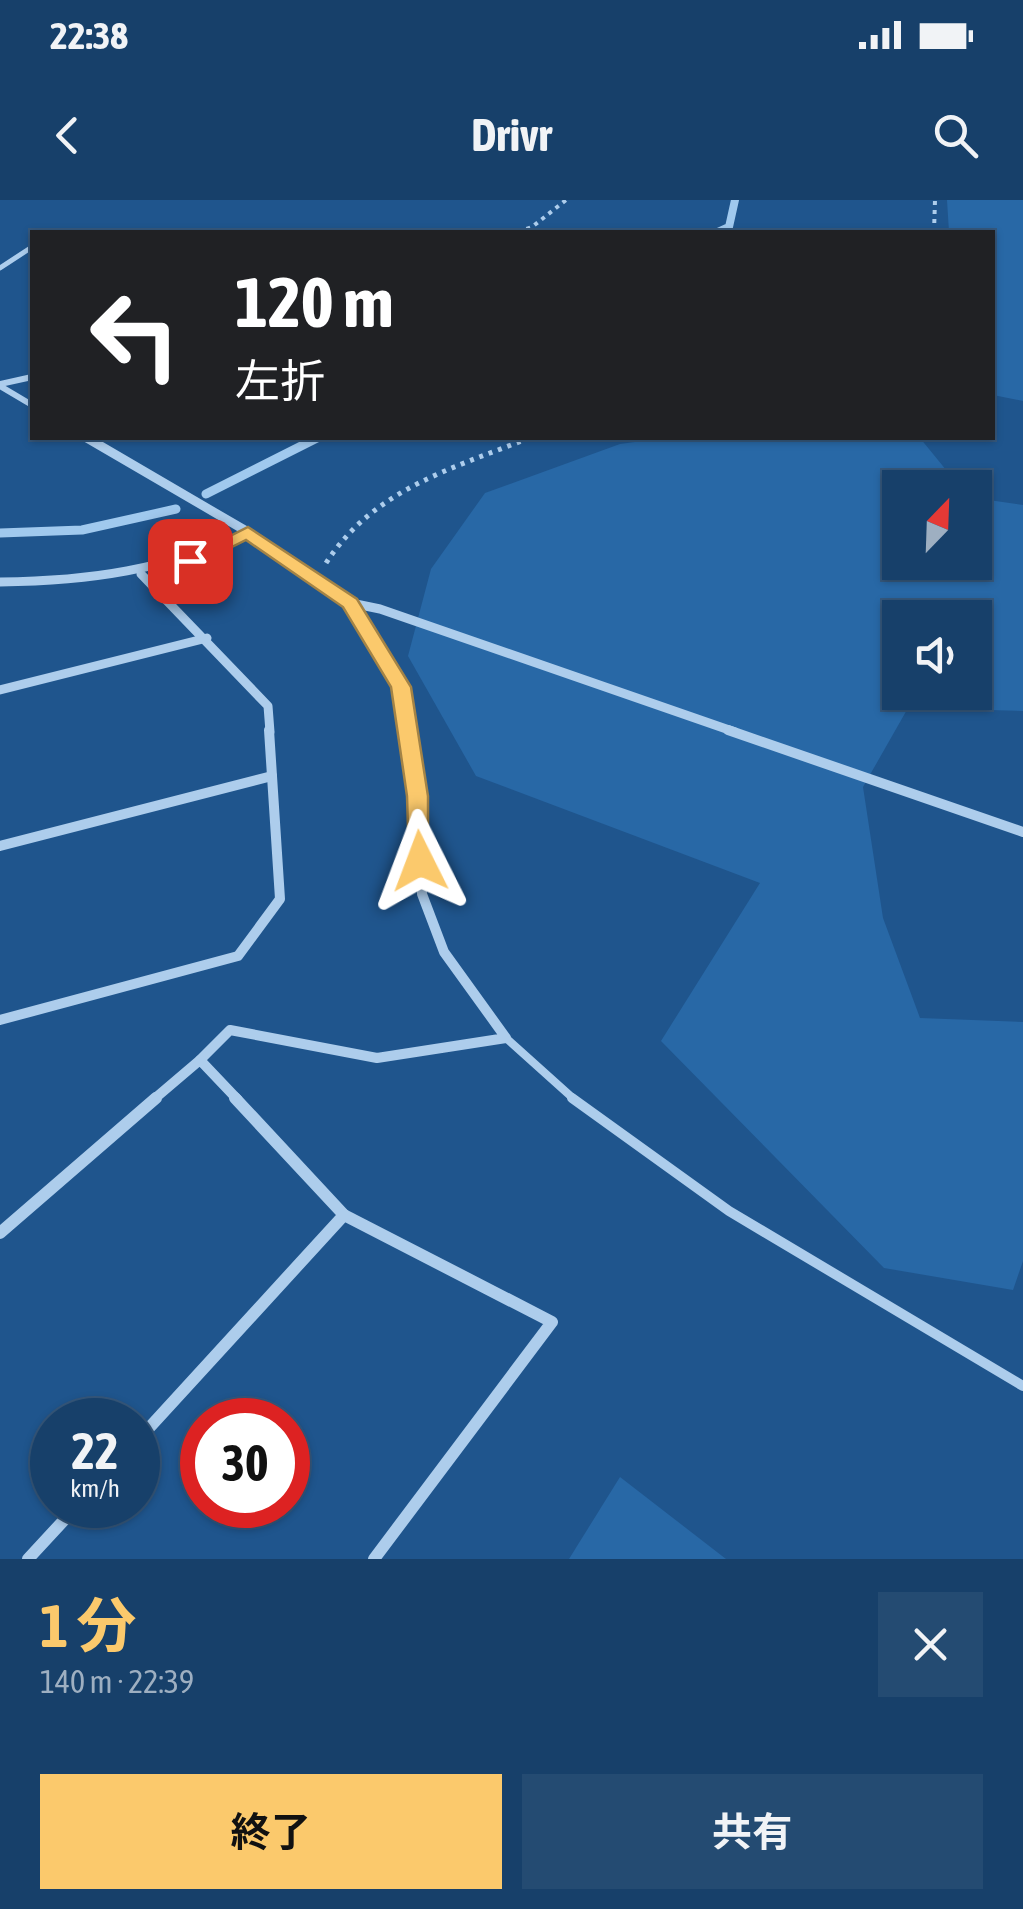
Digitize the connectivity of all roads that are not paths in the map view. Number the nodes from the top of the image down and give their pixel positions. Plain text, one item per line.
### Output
1 (30, 248) edge
2 (0, 268) edge
3 (30, 378) edge
4 (0, 385) edge
5 (30, 405) edge
6 (90, 440) edge
7 (248, 532) junction
8 (141, 574) junction
9 (0, 582) edge
10 (350, 603) junction
11 (207, 638) junction
12 (0, 690) edge
13 (272, 776) junction
14 (1023, 832) edge
15 (0, 846) edge
16 (0, 1020) edge
17 (506, 1038) junction
18 (200, 1060) junction
19 (344, 1215) junction
20 (0, 1233) edge
21 (1023, 1386) edge
22 (160, 1416) edge
23 (57, 1528) edge
24 (28, 1559) edge
25 (374, 1559) edge

1 - 2 lane
3 - 4 street
4 - 5 street
6 - 7 street
7 - 8 street
7 - 10 street
8 - 9 street
8 - 11 street
10 - 14 street
10 - 17 street
11 - 12 street
11 - 13 street
13 - 15 street
13 - 16 street
17 - 18 street
17 - 21 lane
18 - 19 street
18 - 20 street
19 - 22 street
19 - 25 street
23 - 24 street

